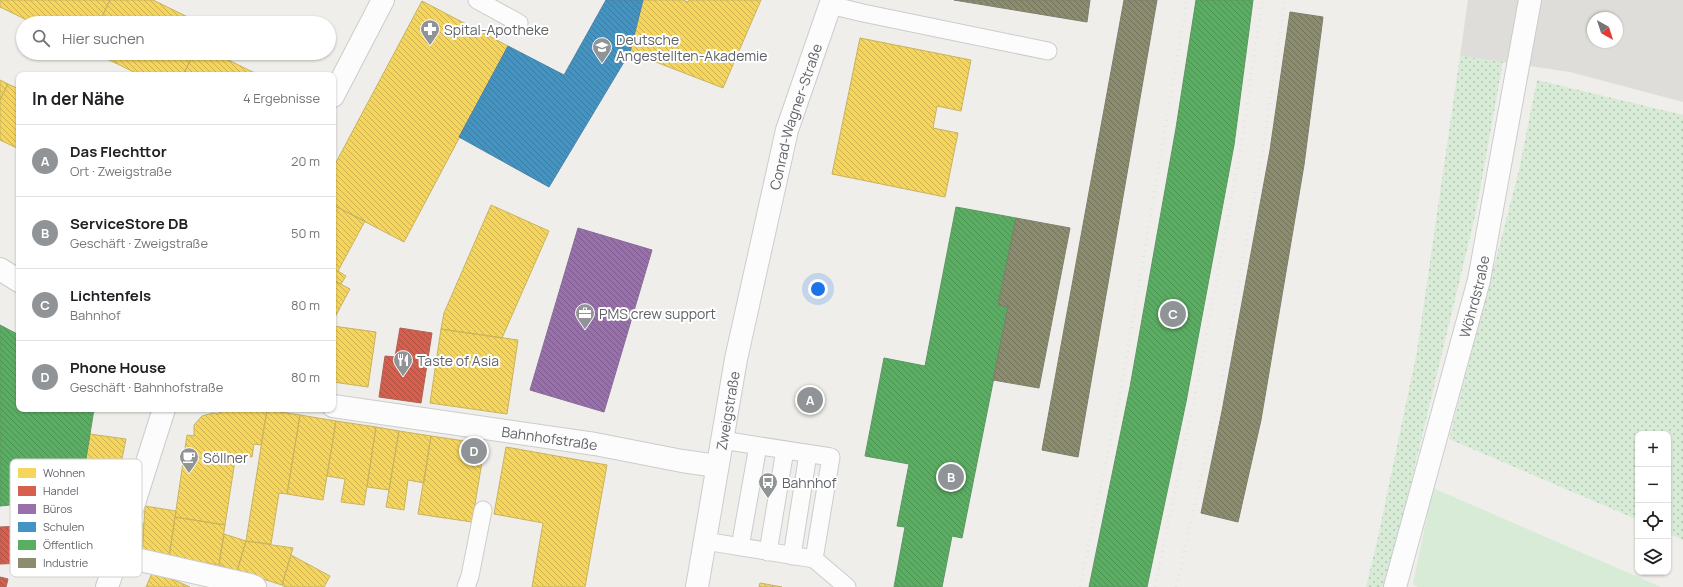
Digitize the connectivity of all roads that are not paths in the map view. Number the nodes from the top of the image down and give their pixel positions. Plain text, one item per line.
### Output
1 (383, 0) edge
2 (477, 0) edge
3 (1530, 0) edge
4 (831, 3) edge
5 (519, 23) dead end
6 (1048, 51) dead end
7 (336, 90) edge
8 (764, 235) joint
9 (0, 269) edge
10 (16, 279) edge
11 (336, 406) edge
12 (163, 412) edge
13 (722, 440) junction
14 (758, 446) junction
15 (786, 450) junction
16 (808, 454) junction
17 (718, 466) junction
18 (142, 478) edge
19 (483, 510) dead end
20 (705, 541) junction
21 (740, 547) junction
22 (768, 552) junction
23 (792, 556) junction
24 (814, 559) junction
25 (142, 560) edge
26 (110, 577) edge
27 (107, 587) edge
28 (255, 587) edge
29 (466, 587) edge
30 (697, 587) edge
31 (847, 587) edge
32 (1395, 587) edge

1 - 7 street
2 - 5 lane
3 - 32 street, Wöhrdstraße
4 - 6 lane
4 - 8 street, Conrad-Wagner-Straße
8 - 13 street, Zweigstraße
9 - 10 street
11 - 17 street, Bahnhofstraße
12 - 18 street
13 - 14 lane
13 - 17 street, Zweigstraße
14 - 15 lane
14 - 21 lane
15 - 16 lane
15 - 22 lane
16 - 23 lane
16 - 24 lane
17 - 20 street, Zweigstraße
19 - 29 lane
20 - 21 lane
20 - 30 street, Zweigstraße
21 - 22 lane
22 - 23 lane
23 - 24 lane
24 - 31 lane
25 - 28 street
26 - 27 street

